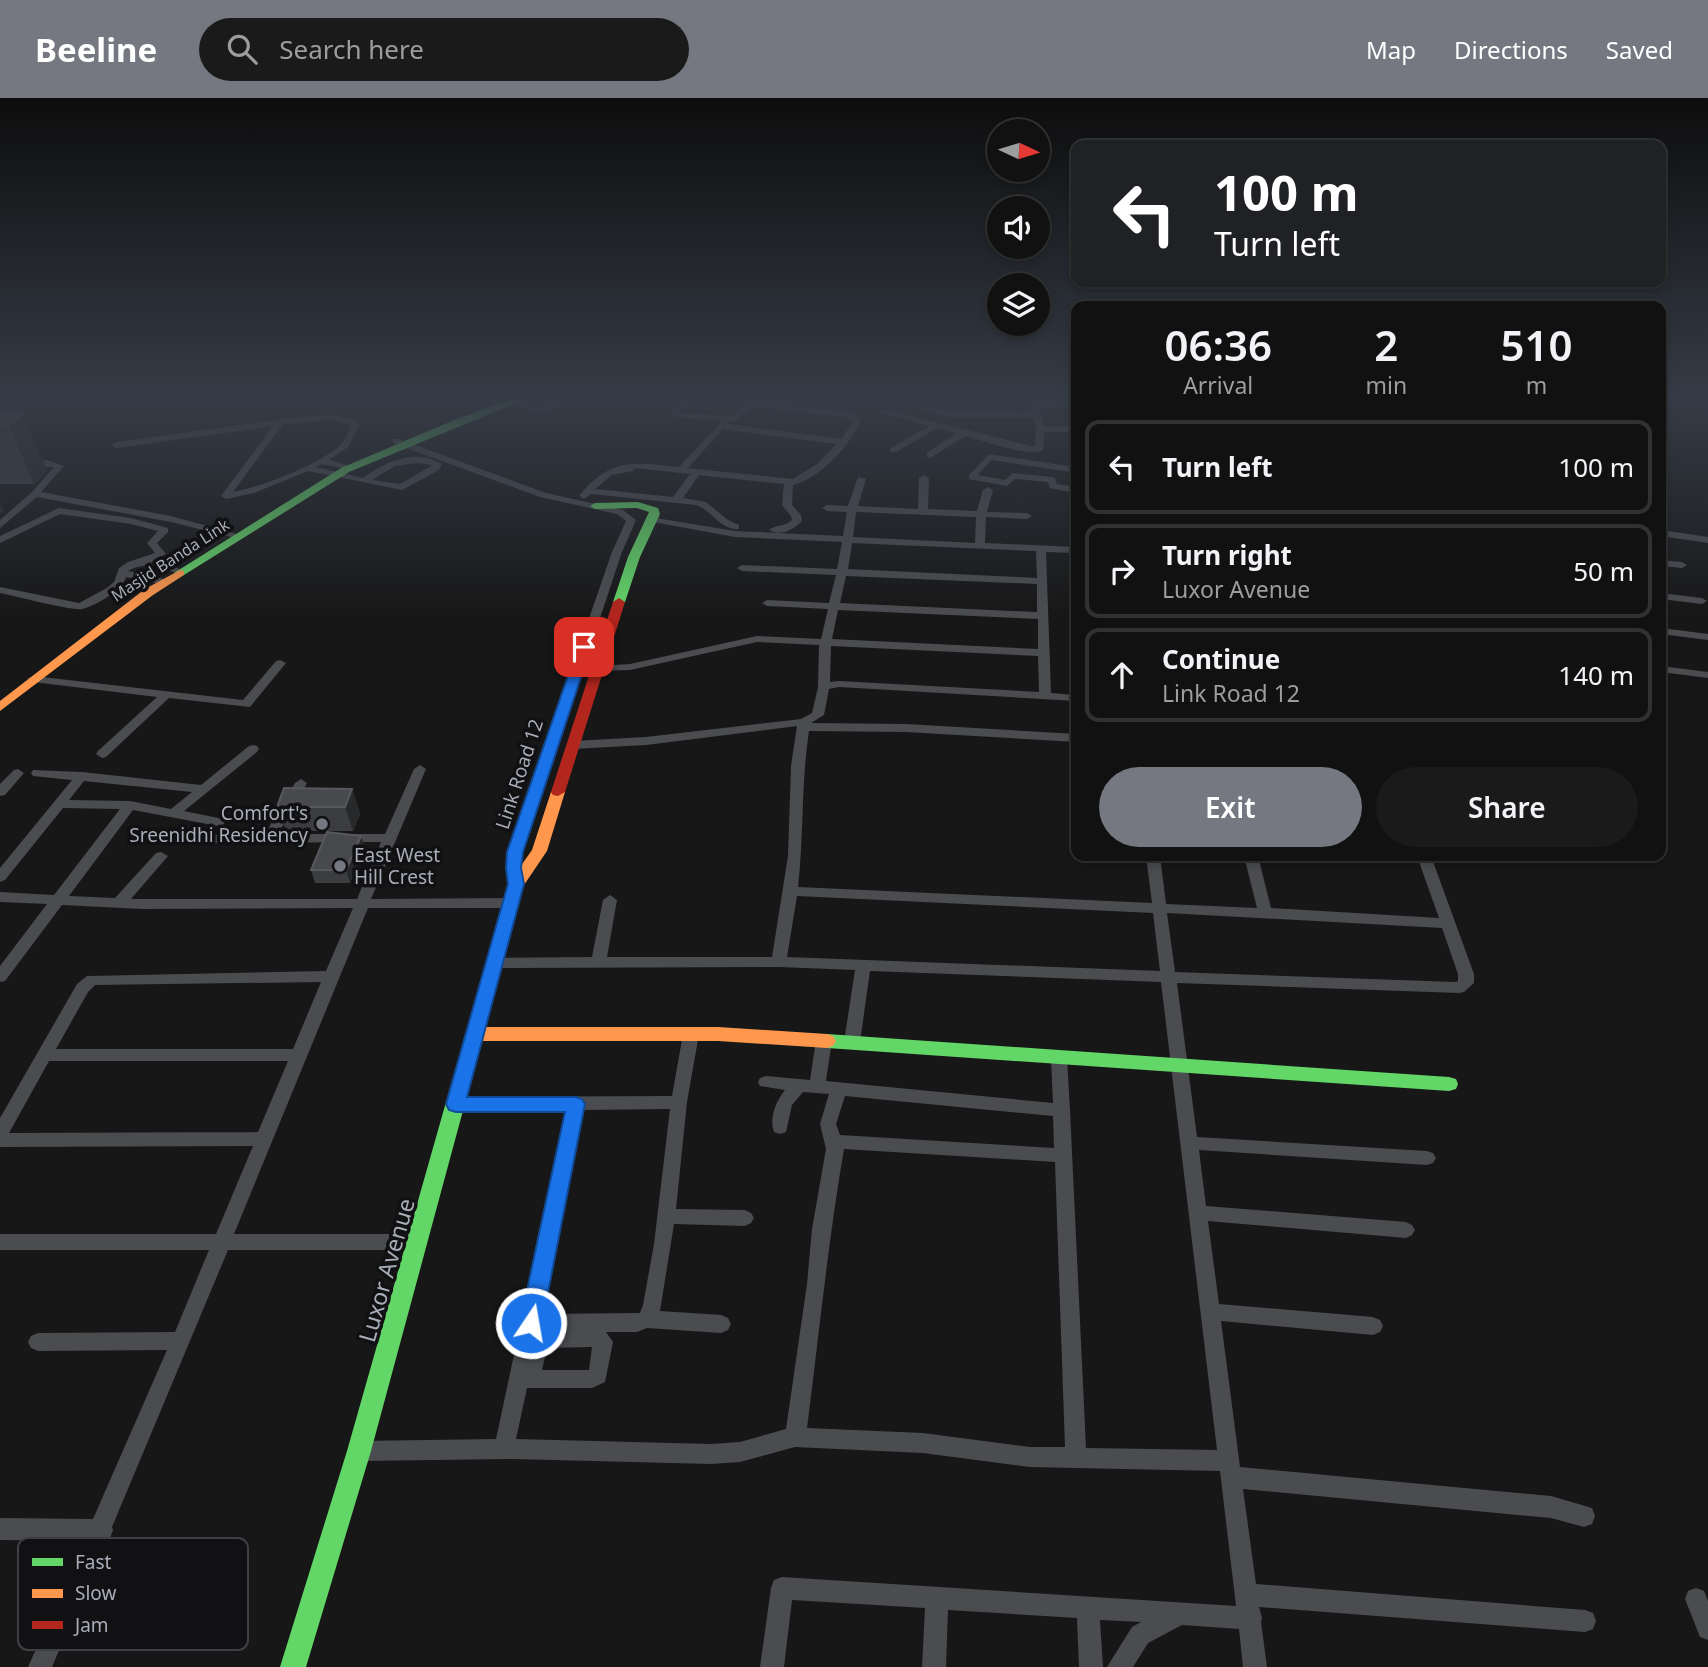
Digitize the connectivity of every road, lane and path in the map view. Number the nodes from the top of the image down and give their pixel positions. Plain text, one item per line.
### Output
1 (55, 471) edge
2 (244, 471) edge
3 (298, 471) edge
4 (343, 471) joint
5 (381, 471) edge
6 (430, 471) edge
7 (478, 471) edge
8 (612, 471) edge
9 (650, 471) edge
10 (687, 471) edge
11 (812, 471) edge
12 (976, 471) edge
13 (657, 472) dead end
14 (695, 473) junction
15 (924, 478) dead end
16 (861, 479) dead end
17 (366, 480) junction
18 (789, 483) junction
19 (1071, 489) edge
20 (988, 490) dead end
21 (588, 491) junction
22 (35, 495) junction
23 (674, 500) junction
24 (578, 503) junction
25 (595, 506) junction
26 (827, 508) dead end
27 (852, 509) junction
28 (923, 512) junction
29 (981, 515) junction
30 (1027, 516) dead end
31 (716, 517) junction
32 (653, 519) junction
33 (725, 524) junction
34 (0, 525) edge
35 (698, 525) junction
36 (713, 529) junction
37 (1666, 534) edge
38 (239, 536) junction
39 (0, 540) edge
40 (1708, 540) edge
41 (846, 541) junction
42 (980, 546) junction
43 (1041, 548) junction
44 (1071, 550) edge
45 (144, 560) junction
46 (1666, 563) edge
47 (1682, 565) dead end
48 (743, 568) dead end
49 (181, 571) junction
50 (842, 572) junction
51 (122, 573) junction
52 (1042, 581) junction
53 (165, 582) junction
54 (0, 590) edge
55 (1666, 597) edge
56 (1702, 601) dead end
57 (766, 603) dead end
58 (834, 607) junction
59 (1044, 616) junction
60 (1666, 632) edge
61 (1708, 637) edge
62 (825, 644) junction
63 (1043, 653) junction
64 (280, 663) dead end
65 (598, 669) junction
66 (1666, 670) edge
67 (1708, 675) edge
68 (33, 679) junction
69 (824, 687) junction
70 (180, 689) dead end
71 (166, 695) junction
72 (1045, 696) junction
73 (232, 698) junction
74 (1071, 698) edge
75 (0, 707) edge
76 (804, 725) junction
77 (1071, 738) edge
78 (573, 745) junction
79 (253, 749) dead end
80 (102, 754) dead end
81 (420, 769) dead end
82 (18, 773) dead end
83 (37, 773) dead end
84 (82, 776) junction
85 (301, 783) dead end
86 (205, 789) junction
87 (0, 792) edge
88 (58, 804) junction
89 (130, 805) junction
90 (175, 813) junction
91 (218, 822) dead end
92 (388, 838) junction
93 (211, 839) dead end
94 (269, 839) junction
95 (161, 856) dead end
96 (1154, 861) edge
97 (1252, 861) edge
98 (1426, 861) edge
99 (0, 877) edge
100 (516, 884) junction
101 (791, 891) junction
102 (0, 897) edge
103 (56, 900) junction
104 (610, 900) dead end
105 (119, 903) junction
106 (511, 903) junction
107 (364, 905) junction
108 (1161, 909) junction
109 (1265, 913) junction
110 (1449, 923) junction
111 (599, 962) junction
112 (779, 962) junction
113 (494, 963) junction
114 (863, 966) junction
115 (331, 975) junction
116 (0, 977) edge
117 (1169, 978) junction
118 (474, 1034) junction
119 (691, 1034) junction
120 (824, 1040) junction
121 (852, 1042) junction
122 (45, 1055) junction
123 (299, 1055) junction
124 (1059, 1058) junction
125 (1178, 1063) junction
126 (766, 1082) dead end
127 (1449, 1084) dead end
128 (799, 1085) junction
129 (817, 1087) junction
130 (839, 1089) junction
131 (680, 1102) junction
132 (456, 1104) junction
133 (576, 1104) junction
134 (1062, 1110) junction
135 (780, 1127) dead end
136 (0, 1133) edge
137 (264, 1139) junction
138 (0, 1140) edge
139 (834, 1142) junction
140 (1189, 1143) junction
141 (1064, 1156) junction
142 (1427, 1158) dead end
143 (1199, 1213) junction
144 (665, 1216) junction
145 (745, 1218) dead end
146 (1406, 1230) dead end
147 (0, 1242) edge
148 (418, 1242) junction
149 (222, 1244) junction
150 (1211, 1312) junction
151 (647, 1319) junction
152 (721, 1324) dead end
153 (1373, 1326) dead end
154 (532, 1334) junction
155 (181, 1341) junction
156 (38, 1342) dead end
157 (524, 1379) junction
158 (794, 1437) junction
159 (504, 1450) junction
160 (359, 1451) junction
161 (1076, 1458) junction
162 (1229, 1469) junction
163 (1584, 1516) dead end
164 (0, 1529) edge
165 (102, 1530) junction
166 (98, 1538) edge
167 (1247, 1595) junction
168 (937, 1598) junction
169 (1696, 1599) dead end
170 (1088, 1609) junction
171 (1179, 1614) junction
172 (1251, 1618) junction
173 (1585, 1620) dead end
174 (1708, 1629) edge
175 (48, 1650) edge
176 (40, 1667) edge
177 (293, 1667) edge
178 (772, 1667) edge
179 (934, 1667) edge
180 (1091, 1667) edge
181 (1119, 1667) edge
182 (1255, 1667) edge

1 - 22 street
2 - 3 street
4 - 17 street
4 - 38 street, Masjid Banda Link
5 - 17 street
6 - 17 street
7 - 24 street, Link Road 12
8 - 21 street
9 - 13 street
10 - 14 street
11 - 18 street
12 - 19 street
14 - 18 street
14 - 23 street
15 - 28 street
16 - 27 street
18 - 33 street
20 - 29 street
21 - 23 street
21 - 24 street
22 - 34 street
22 - 38 street
23 - 31 street
24 - 25 street, Link Road 12
25 - 32 street, Link Road 12
25 - 100 street, Link Road 12
26 - 27 street
27 - 28 street
27 - 41 street
28 - 29 street
29 - 30 street
29 - 42 street
31 - 33 street
31 - 35 street
32 - 35 street
32 - 65 street
33 - 36 street
35 - 36 street
36 - 41 street
37 - 40 street
38 - 49 street, Masjid Banda Link
39 - 45 street
41 - 42 street
41 - 50 street
42 - 43 street
43 - 44 street
43 - 52 street
45 - 49 street
45 - 51 street
46 - 47 street
48 - 50 street
49 - 53 street, Masjid Banda Link
50 - 52 street
50 - 58 street
51 - 53 street
51 - 54 street
52 - 59 street
53 - 68 street, Masjid Banda Link
55 - 56 street
57 - 58 street
58 - 59 street
58 - 62 street
59 - 63 street
60 - 61 street
62 - 63 street
62 - 65 street
62 - 69 street
63 - 72 street
64 - 73 street
65 - 78 street
66 - 67 street
68 - 71 street
68 - 75 street, Masjid Banda Link
69 - 72 street
69 - 76 street
70 - 73 street
71 - 73 street
71 - 80 street
72 - 74 street
76 - 77 street
76 - 78 street
76 - 101 street
78 - 100 street
79 - 86 street
81 - 92 street
82 - 87 street
83 - 84 street
84 - 86 street
84 - 88 street
85 - 94 street
86 - 90 street
88 - 89 street
88 - 99 street
89 - 90 street
89 - 103 street
90 - 91 street
92 - 94 street
92 - 107 street
93 - 94 street
95 - 105 street
96 - 108 street
97 - 109 street
98 - 110 street
100 - 106 street, Luxor Avenue
101 - 108 street
101 - 112 street
102 - 103 street
103 - 105 street
103 - 116 street
104 - 111 street
105 - 107 street
106 - 107 street
106 - 113 street, Luxor Avenue
107 - 115 street
108 - 109 street
108 - 117 street
109 - 110 street
110 - 117 street
111 - 112 street
111 - 113 street
112 - 114 street
113 - 118 street, Luxor Avenue
114 - 117 street
114 - 121 street
115 - 122 street
115 - 123 street
117 - 125 street
118 - 119 street
118 - 132 street, Luxor Avenue
119 - 120 street
119 - 131 street
120 - 121 street
120 - 129 street
121 - 124 street
122 - 123 street
122 - 136 street
123 - 137 street
124 - 125 street
124 - 134 street
125 - 127 street
125 - 140 street
126 - 128 street
128 - 129 street
128 - 135 street
129 - 130 street
130 - 134 street
130 - 139 street
131 - 133 street
131 - 144 street
132 - 133 street
132 - 148 street, Luxor Avenue
133 - 154 street
134 - 141 street
137 - 138 street
137 - 149 street
139 - 141 street
139 - 158 street
140 - 142 street
140 - 143 street
141 - 161 street
143 - 146 street
143 - 150 street
144 - 145 street
144 - 151 street
147 - 149 street
148 - 149 street
148 - 160 street, Luxor Avenue
149 - 155 street
150 - 153 street
150 - 162 street
151 - 152 street
151 - 154 street
154 - 157 street
154 - 157 street
155 - 156 street
155 - 165 street
157 - 159 street
158 - 159 street
158 - 161 street
159 - 160 street
160 - 177 street, Luxor Avenue
161 - 162 street
162 - 163 street
162 - 167 street
164 - 165 street
165 - 166 street
167 - 172 street
167 - 173 street
168 - 170 street
168 - 178 street
168 - 179 street
169 - 174 street
170 - 171 street
170 - 180 street
171 - 172 street
171 - 181 street
172 - 182 street
175 - 176 street

